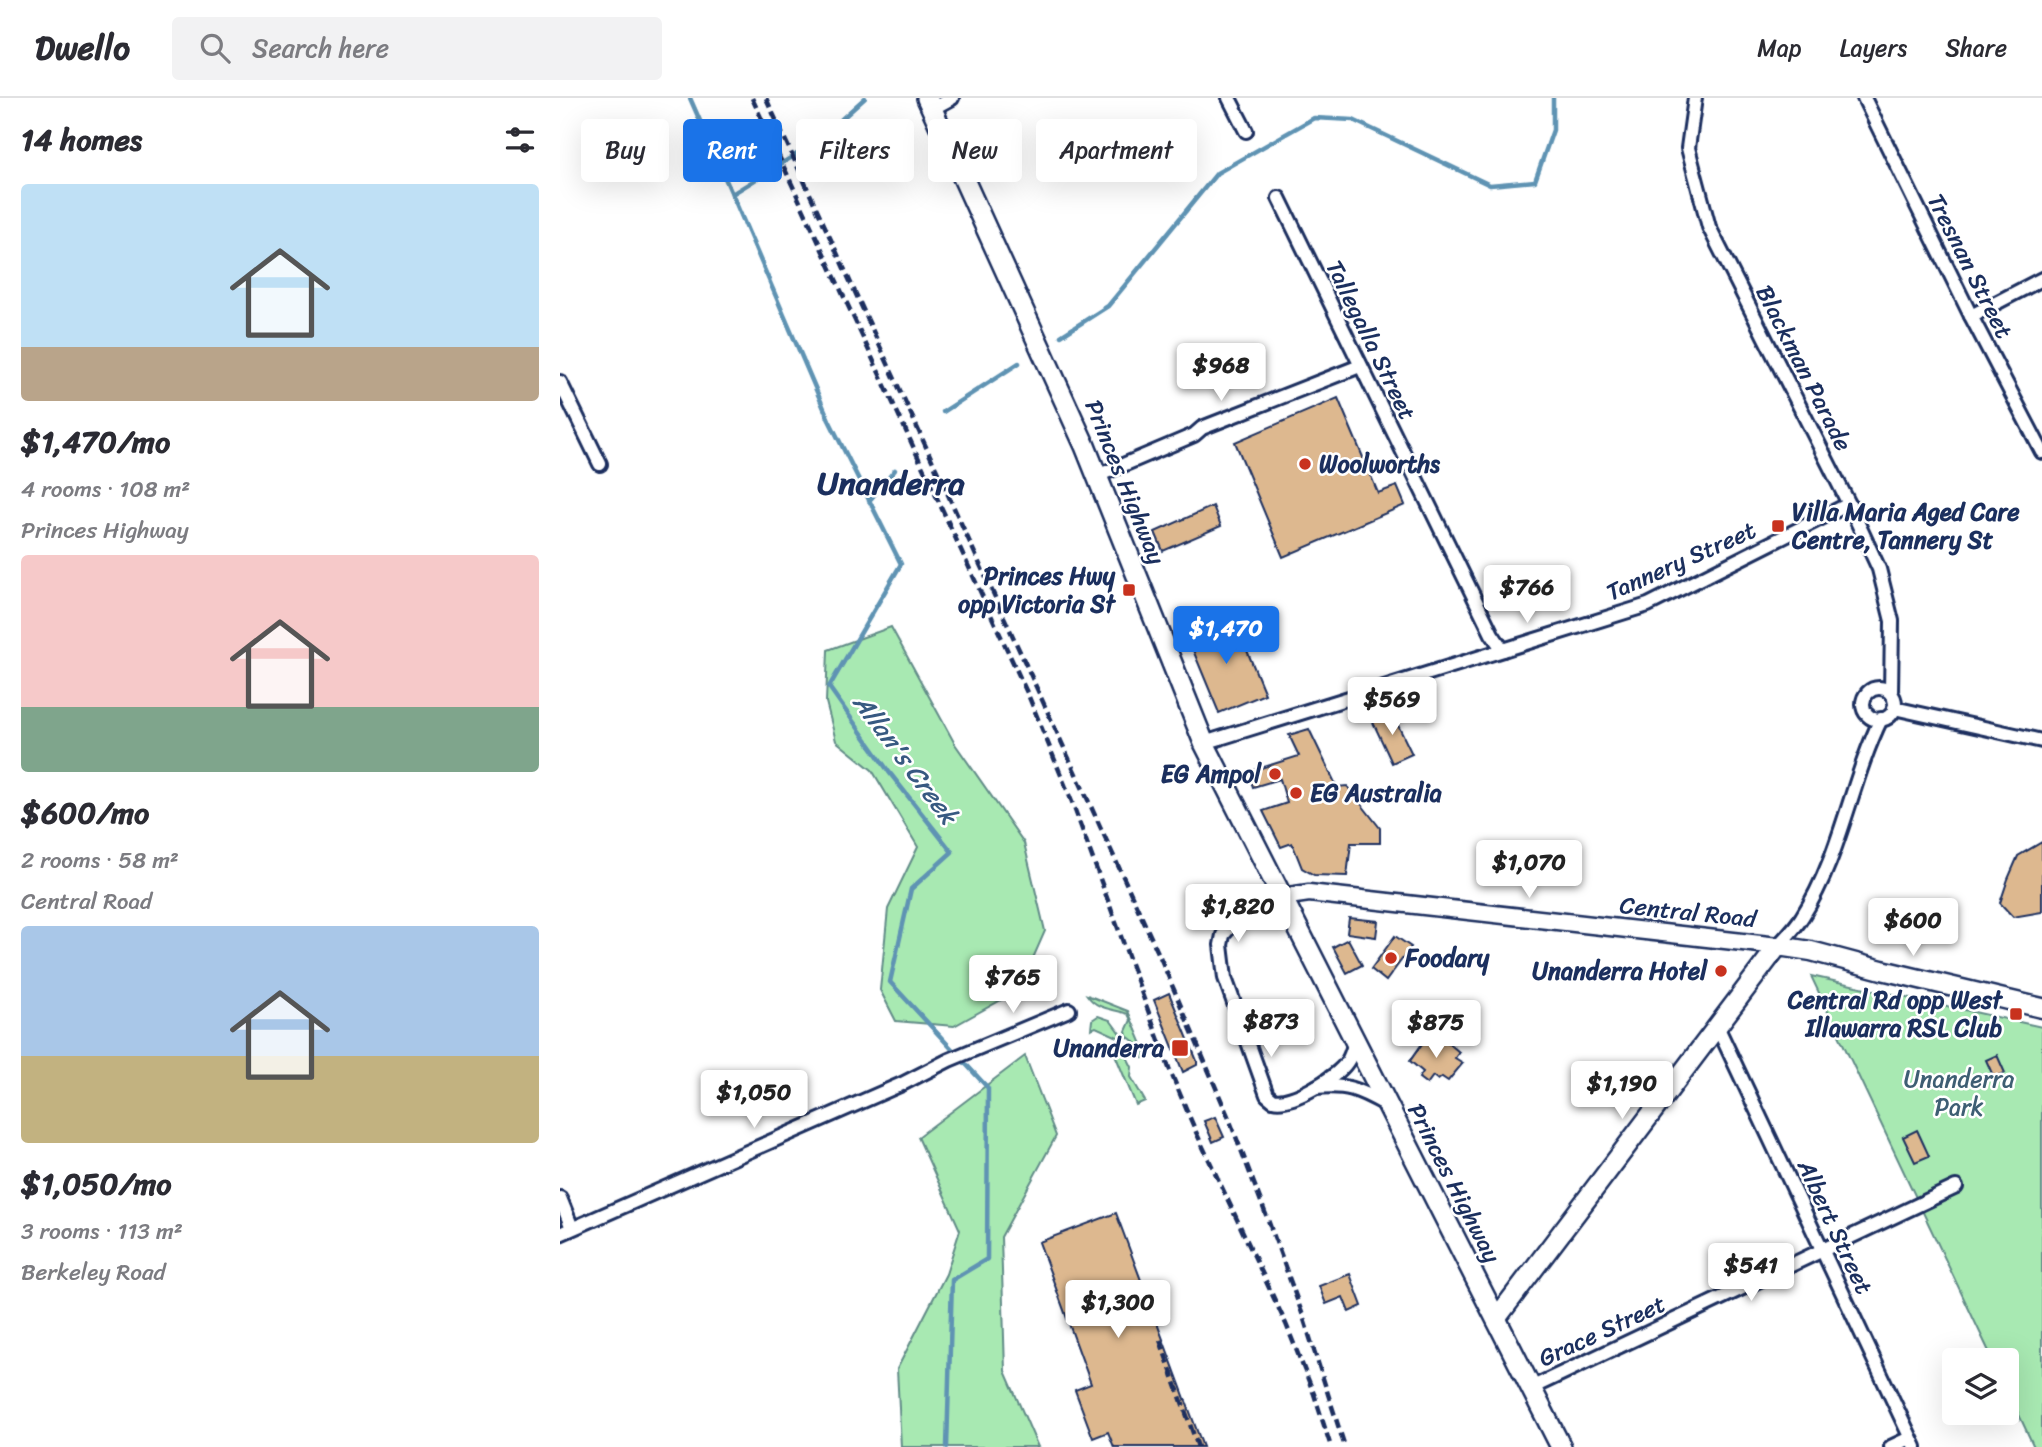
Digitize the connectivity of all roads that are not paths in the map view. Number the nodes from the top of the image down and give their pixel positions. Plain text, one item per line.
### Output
1 (952, 98) edge
2 (1229, 98) edge
3 (1695, 98) edge
4 (1864, 98) edge
5 (930, 103) edge
6 (1246, 131) dead end
7 (1279, 198) dead end
8 (2042, 279) edge
9 (1971, 316) junction
10 (1360, 366) junction
11 (560, 382) edge
12 (2042, 452) edge
13 (600, 464) dead end
14 (1097, 476) junction
15 (1849, 504) junction
16 (1503, 650) junction
17 (1891, 654) junction
18 (1877, 688) junction
19 (1891, 694) junction
20 (1894, 708) junction
21 (1876, 718) junction
22 (2042, 741) edge
23 (1204, 743) junction
24 (1282, 897) junction
25 (1778, 946) junction
26 (2042, 1008) edge
27 (1069, 1010) dead end
28 (1717, 1026) junction
29 (1355, 1040) junction
30 (1316, 1087) junction
31 (1387, 1105) junction
32 (1956, 1187) dead end
33 (560, 1198) edge
34 (572, 1228) junction
35 (560, 1234) edge
36 (1824, 1251) junction
37 (1496, 1319) junction
38 (1531, 1388) junction
39 (1912, 1442) edge
40 (1562, 1447) edge
41 (1891, 1447) edge

1 - 5 street
2 - 6 street
3 - 15 street, Blackman Parade
4 - 9 street, Tresnan Street
5 - 14 main road, Princes Highway
7 - 10 street, Tallegalla Street
8 - 9 street
9 - 12 street, Tresnan Street
10 - 14 street
10 - 16 street, Tallegalla Street
11 - 13 street
14 - 23 main road, Princes Highway
15 - 16 street, Tannery Street
15 - 17 street, Blackman Parade
16 - 23 street, Tannery Street
17 - 18 street, Blackman Parade
17 - 19 street, Blackman Parade
18 - 19 street
18 - 21 street
19 - 20 street
20 - 21 street
20 - 22 street
21 - 25 street
23 - 24 main road, Princes Highway
24 - 25 street, Central Road
24 - 29 main road, Princes Highway
24 - 30 street
25 - 26 main road, Central Road
25 - 28 main road
27 - 34 street
28 - 36 street, Albert Street
28 - 37 main road
29 - 30 street
29 - 31 main road, Princes Highway
30 - 31 street
31 - 37 main road, Princes Highway
32 - 36 street, Grace Street
33 - 34 street
34 - 35 street
36 - 38 street, Grace Street
36 - 39 street, Albert Street
37 - 38 main road, Princes Highway
38 - 40 main road, Princes Highway
39 - 41 street

